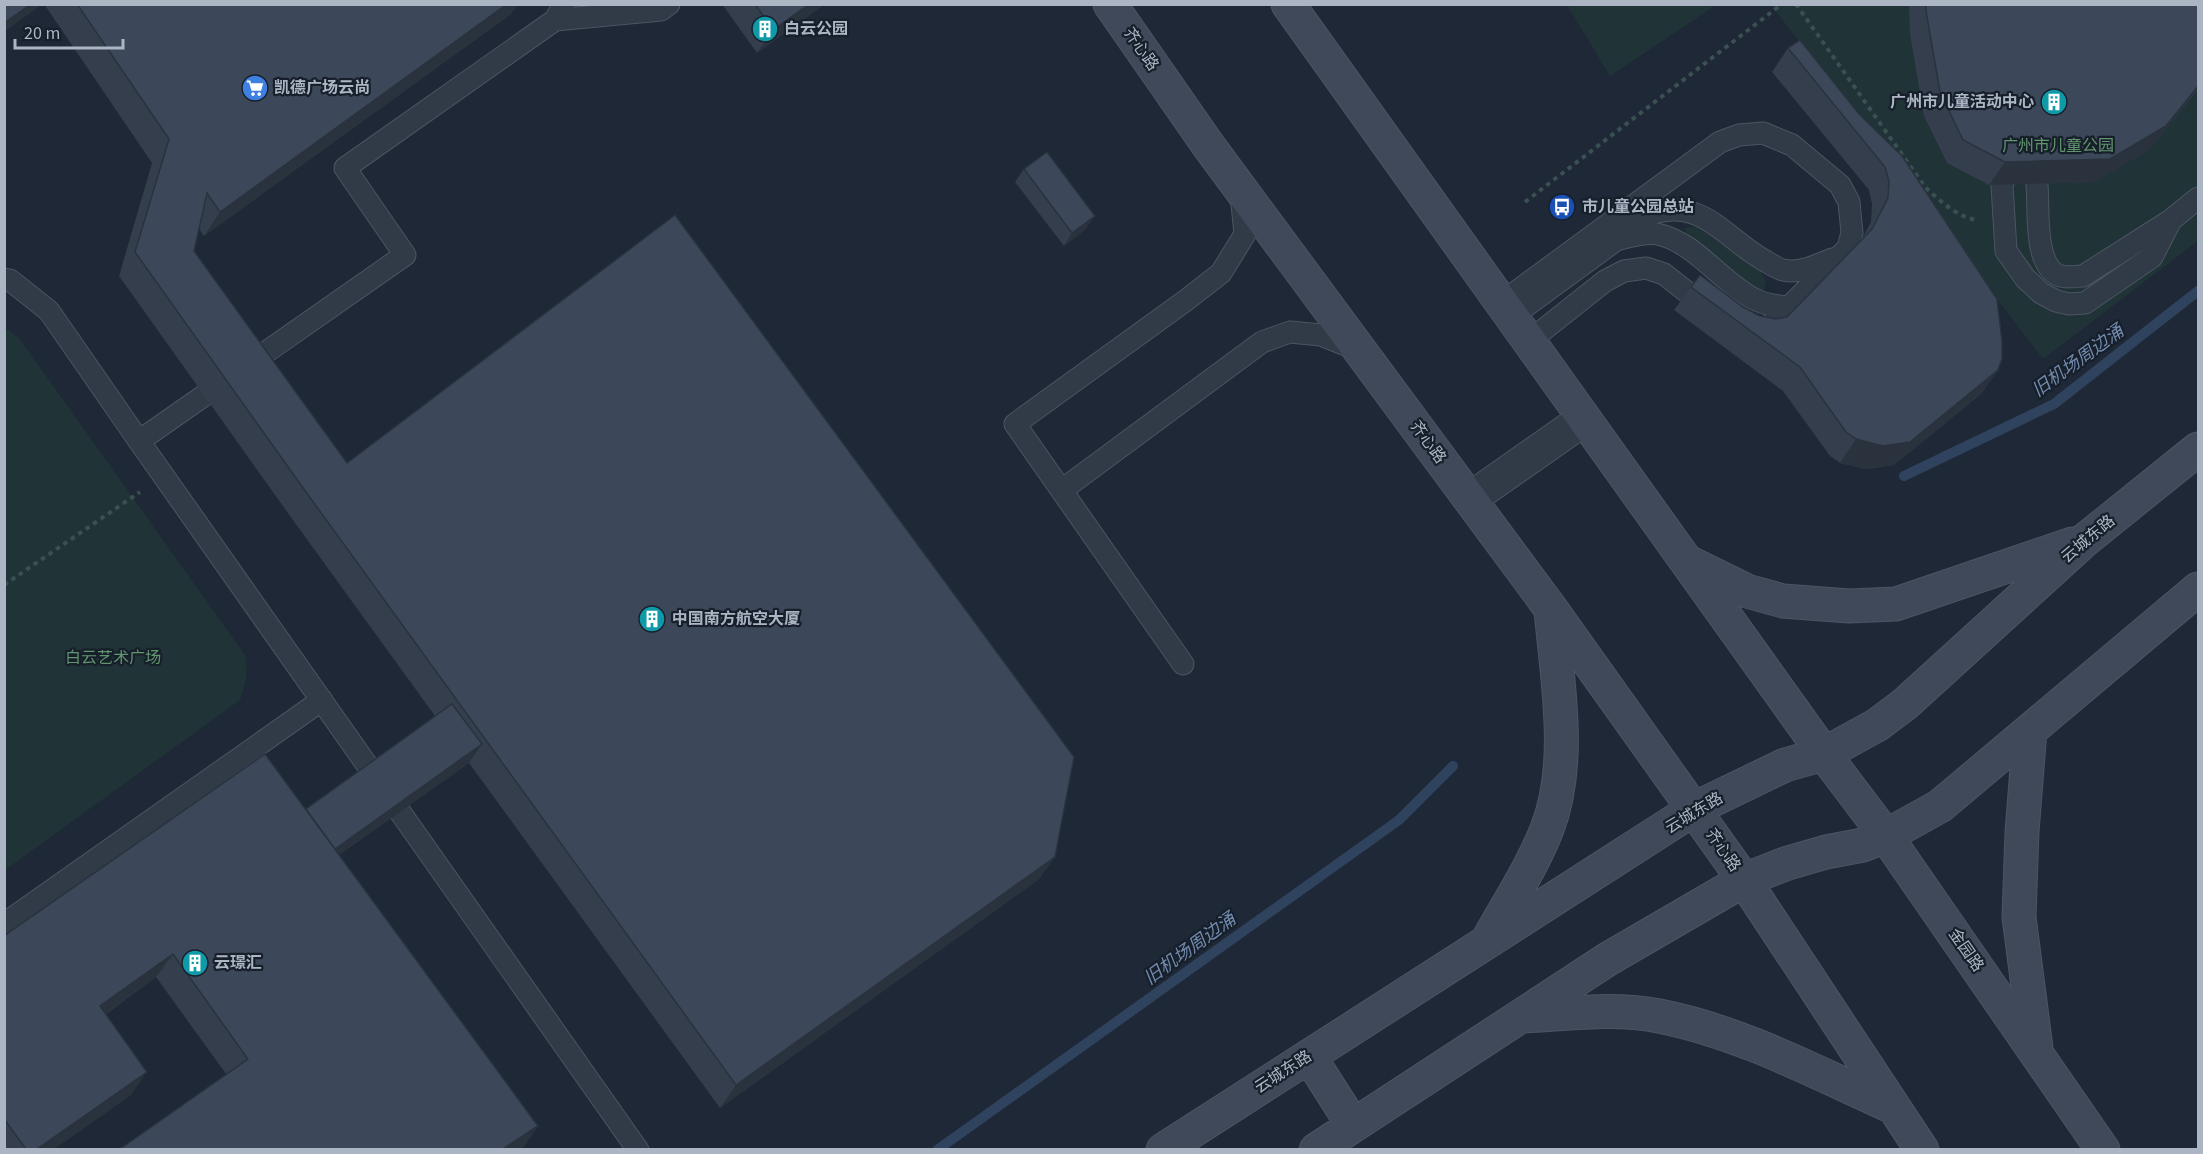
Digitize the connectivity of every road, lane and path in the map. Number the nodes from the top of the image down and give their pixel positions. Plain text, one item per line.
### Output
1 (669, 4) edge
2 (1110, 4) edge
3 (1287, 4) edge
4 (1782, 4) edge
5 (1796, 4) edge
6 (560, 12) edge
7 (1240, 188) junction
8 (2199, 198) edge
9 (1525, 202) dead end
10 (2171, 220) junction
11 (1984, 221) dead end
12 (1617, 240) junction
13 (1841, 255) junction
14 (4, 279) edge
15 (1790, 307) junction
16 (1514, 321) junction
17 (1361, 351) junction
18 (1584, 419) junction
19 (139, 441) junction
20 (2199, 449) edge
21 (1062, 490) junction
22 (141, 491) dead end
23 (1470, 499) junction
24 (2085, 540) junction
25 (1685, 561) junction
26 (4, 585) edge
27 (2199, 589) edge
28 (1551, 609) junction
29 (1183, 664) dead end
30 (322, 700) junction
31 (2030, 730) junction
32 (1824, 753) junction
33 (1694, 810) junction
34 (1886, 836) junction
35 (1744, 880) junction
36 (4, 924) edge
37 (1486, 942) junction
38 (1520, 1016) junction
39 (2037, 1052) junction
40 (1309, 1056) junction
41 (1893, 1107) junction
42 (1353, 1125) junction
43 (638, 1149) edge
44 (1163, 1149) edge
45 (1316, 1149) edge
46 (1922, 1149) edge
47 (2103, 1149) edge

1 - 6 lane
2 - 7 main road, 齐心路
3 - 16 main road
4 - 9 path
5 - 11 path
6 - 19 lane
7 - 17 main road, 齐心路
7 - 21 lane
8 - 10 lane
10 - 10 lane
12 - 13 lane
12 - 15 lane
12 - 16 lane
13 - 15 lane
13 - 16 lane
14 - 19 lane
15 - 16 lane
16 - 18 main road
17 - 21 lane
17 - 23 main road, 齐心路
18 - 23 street
18 - 25 main road
19 - 30 lane
20 - 24 main road, 云城东路
21 - 29 lane
22 - 26 path
23 - 28 main road, 齐心路
24 - 25 main road
24 - 32 main road, 云城东路
25 - 32 main road
27 - 31 main road
28 - 33 main road, 齐心路
28 - 37 main road
30 - 36 lane
30 - 43 lane
31 - 34 main road
31 - 39 main road
32 - 33 main road, 云城东路
32 - 34 main road, 金园路
33 - 35 main road, 齐心路
33 - 37 main road, 云城东路
34 - 35 main road
34 - 39 main road, 金园路
35 - 38 main road
35 - 41 main road
37 - 40 main road, 云城东路
38 - 41 main road
38 - 42 main road
39 - 47 main road, 金园路
40 - 42 main road
40 - 44 main road, 云城东路
41 - 46 main road
42 - 45 main road

